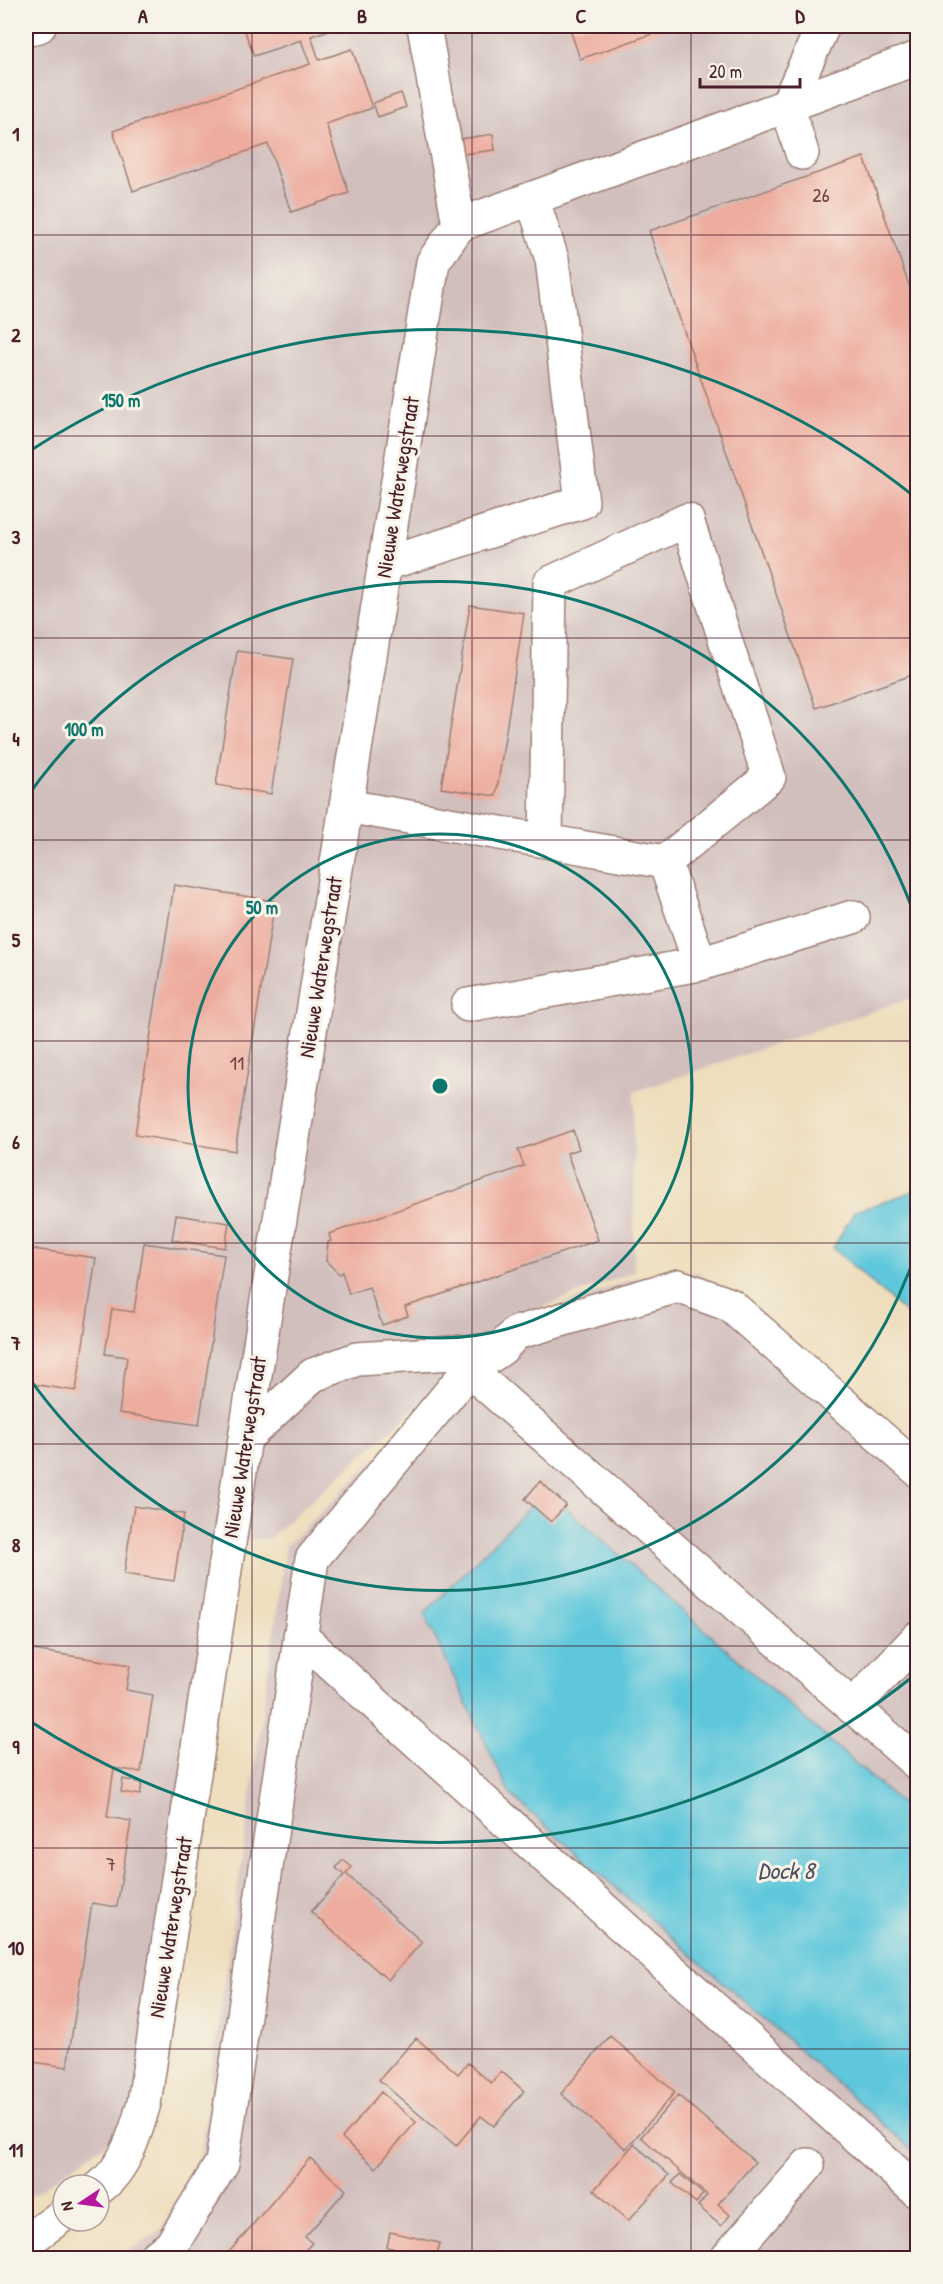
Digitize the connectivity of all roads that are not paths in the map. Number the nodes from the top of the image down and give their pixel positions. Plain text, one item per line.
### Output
1 (39, 26) edge
2 (424, 26) edge
3 (823, 26) edge
4 (26, 30) edge
5 (918, 58) edge
6 (787, 105) junction
7 (802, 153) dead end
8 (532, 198) junction
9 (459, 225) junction
10 (385, 564) junction
11 (346, 806) junction
12 (546, 841) junction
13 (665, 862) junction
14 (853, 917) dead end
15 (700, 964) junction
16 (468, 1005) dead end
17 (501, 1349) junction
18 (469, 1370) junction
19 (245, 1438) junction
20 (918, 1470) edge
21 (300, 1636) junction
22 (918, 1638) edge
23 (852, 1707) junction
24 (918, 1764) edge
25 (808, 2165) dead end
26 (111, 2176) edge
27 (918, 2192) edge
28 (51, 2224) edge
29 (26, 2242) edge
30 (154, 2259) edge
31 (727, 2259) edge

1 - 4 street
2 - 9 street
3 - 6 street
5 - 6 street
6 - 7 street
6 - 8 street
8 - 9 street
8 - 10 street
9 - 10 street, Nieuwe Waterwegstraat
10 - 11 street, Nieuwe Waterwegstraat
11 - 12 street
11 - 19 street, Nieuwe Waterwegstraat
12 - 13 street
12 - 13 street
13 - 15 street
14 - 15 street
15 - 16 street
17 - 18 street
17 - 19 street
17 - 20 street
18 - 21 street
18 - 23 street
19 - 26 street, Nieuwe Waterwegstraat
21 - 27 street
21 - 30 street
22 - 23 street
23 - 24 street
25 - 31 street
28 - 29 street

